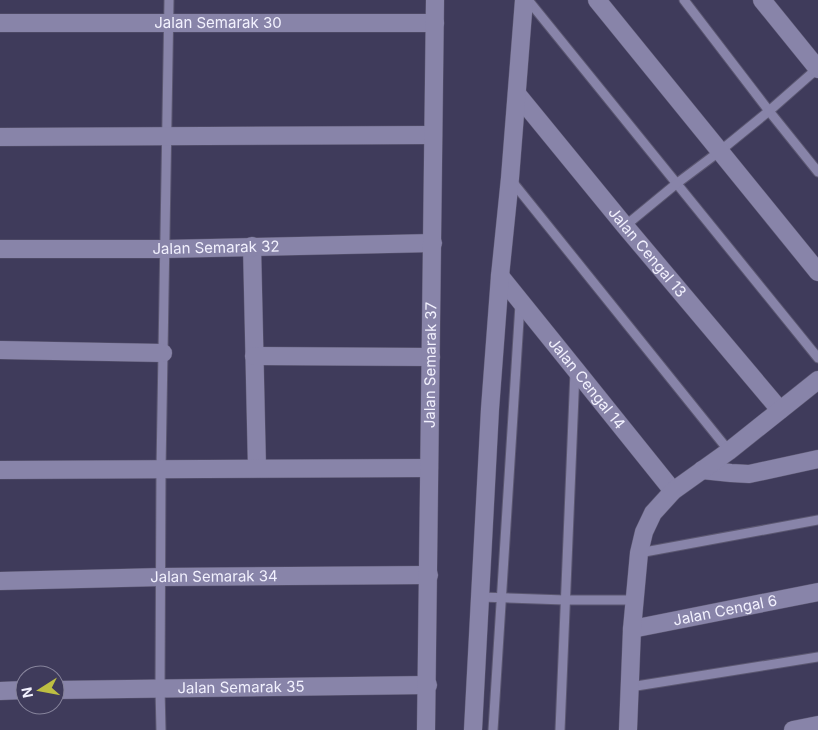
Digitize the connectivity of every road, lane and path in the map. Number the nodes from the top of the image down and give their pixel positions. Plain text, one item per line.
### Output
1 (169, 0) edge
2 (435, 0) edge
3 (526, 0) edge
4 (597, 0) edge
5 (684, 0) edge
6 (762, 0) edge
7 (0, 23) edge
8 (169, 23) junction
9 (435, 23) junction
10 (818, 68) edge
11 (516, 94) junction
12 (769, 111) junction
13 (433, 135) junction
14 (167, 136) junction
15 (0, 137) edge
16 (720, 151) junction
17 (818, 172) edge
18 (510, 178) junction
19 (676, 184) junction
20 (625, 226) junction
21 (433, 243) junction
22 (252, 246) junction
23 (0, 249) edge
24 (165, 249) junction
25 (818, 272) edge
26 (500, 276) junction
27 (520, 301) junction
28 (0, 350) edge
29 (164, 353) junction
30 (254, 356) junction
31 (431, 357) junction
32 (818, 358) edge
33 (575, 369) junction
34 (818, 380) edge
35 (780, 410) junction
36 (729, 451) junction
37 (818, 459) edge
38 (161, 468) junction
39 (257, 468) junction
40 (429, 468) junction
41 (0, 470) edge
42 (702, 470) junction
43 (673, 491) junction
44 (818, 520) edge
45 (639, 553) junction
46 (428, 575) junction
47 (162, 577) junction
48 (0, 581) edge
49 (818, 592) edge
50 (480, 598) junction
51 (502, 598) junction
52 (565, 600) junction
53 (635, 600) junction
54 (632, 629) junction
55 (818, 656) edge
56 (428, 685) junction
57 (630, 687) junction
58 (160, 689) junction
59 (15, 690) edge
60 (65, 690) edge
61 (0, 691) edge
62 (818, 725) edge
63 (162, 730) edge
64 (426, 730) edge
65 (473, 730) edge
66 (493, 730) edge
67 (560, 730) edge
68 (628, 730) edge
69 (793, 730) edge

1 - 8 lane
2 - 9 street, Jalan Semarak 37
3 - 11 street
3 - 19 lane
4 - 16 street
5 - 12 lane
6 - 10 street
7 - 8 street, Jalan Semarak 30
8 - 9 street, Jalan Semarak 30
8 - 14 lane
9 - 13 street, Jalan Semarak 37
10 - 12 lane
11 - 18 street
11 - 20 street, Jalan Cengal 13
12 - 16 lane
12 - 17 lane
13 - 14 street
13 - 21 street, Jalan Semarak 37
14 - 15 street
14 - 24 lane
16 - 19 lane
16 - 25 street
18 - 26 street
18 - 36 lane
19 - 20 lane
19 - 32 lane
20 - 35 street, Jalan Cengal 13
21 - 22 street, Jalan Semarak 32
21 - 31 street, Jalan Semarak 37
22 - 24 street, Jalan Semarak 32
22 - 30 street
23 - 24 street, Jalan Semarak 32
24 - 29 lane
26 - 27 street, Jalan Cengal 14
26 - 50 street
27 - 33 street, Jalan Cengal 14
27 - 51 lane
28 - 29 street
29 - 38 lane
30 - 31 street
30 - 39 street
31 - 40 street, Jalan Semarak 37
33 - 43 street, Jalan Cengal 14
33 - 52 lane
34 - 35 street
35 - 36 street
36 - 42 street
37 - 42 street
38 - 39 street
38 - 41 street
38 - 47 lane
39 - 40 street
40 - 46 street, Jalan Semarak 37
42 - 43 street
43 - 45 street
44 - 45 lane
45 - 53 street
46 - 47 street, Jalan Semarak 34
46 - 56 street, Jalan Semarak 37
47 - 48 street, Jalan Semarak 34
47 - 58 lane
49 - 54 street, Jalan Cengal 6
50 - 51 lane
50 - 65 street
51 - 52 lane
51 - 66 lane
52 - 53 lane
52 - 67 lane
53 - 54 street
54 - 57 street
55 - 57 lane
56 - 58 street, Jalan Semarak 35
56 - 64 street, Jalan Semarak 37
57 - 68 street
58 - 60 street, Jalan Semarak 35
58 - 63 lane
59 - 61 street
62 - 69 street

